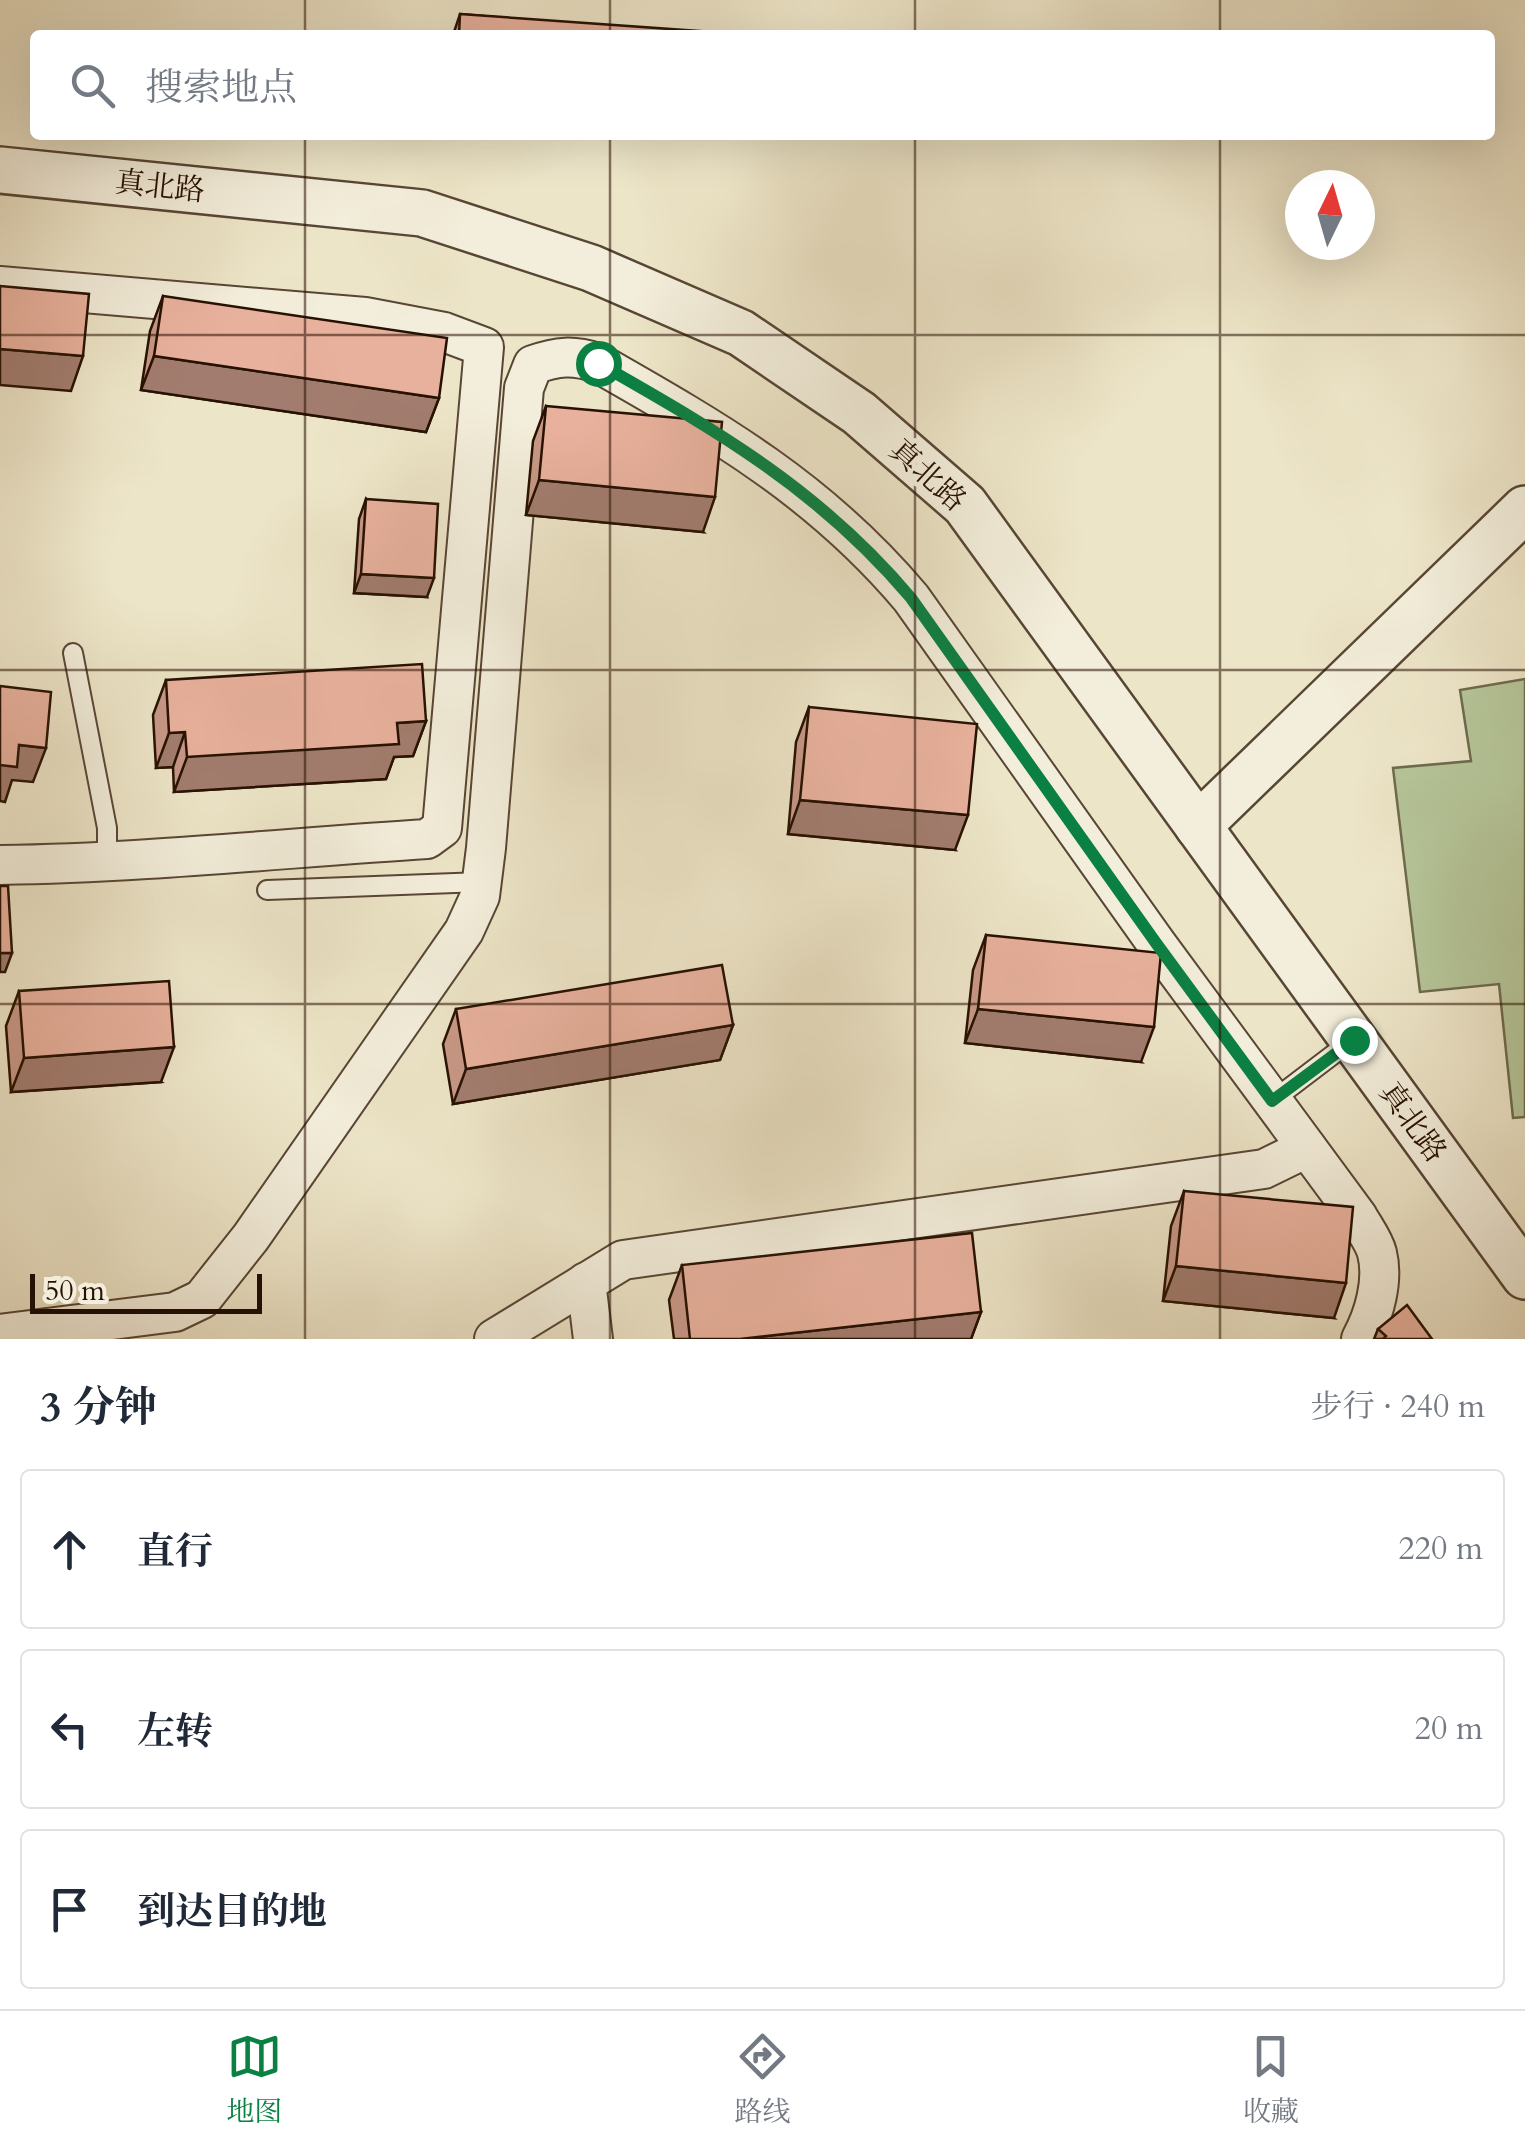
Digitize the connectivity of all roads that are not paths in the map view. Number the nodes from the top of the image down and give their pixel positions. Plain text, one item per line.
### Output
1 (0, 170) edge
2 (0, 286) edge
3 (1525, 509) edge
4 (73, 654) dead end
5 (1198, 826) junction
6 (108, 864) junction
7 (0, 865) edge
8 (482, 882) junction
9 (267, 890) dead end
10 (1354, 1040) junction
11 (1272, 1101) junction
12 (1307, 1148) junction
13 (1525, 1276) edge
14 (586, 1282) junction
15 (0, 1334) edge
16 (494, 1339) edge
17 (593, 1339) edge
18 (1361, 1339) edge

1 - 5 street, 真北路
2 - 6 street
3 - 5 street
4 - 6 lane
5 - 10 street, 真北路
6 - 7 street
8 - 9 lane
8 - 11 street
8 - 15 street
10 - 11 lane
10 - 13 street, 真北路
11 - 12 street
12 - 14 street
12 - 18 street
14 - 16 street
14 - 17 street

